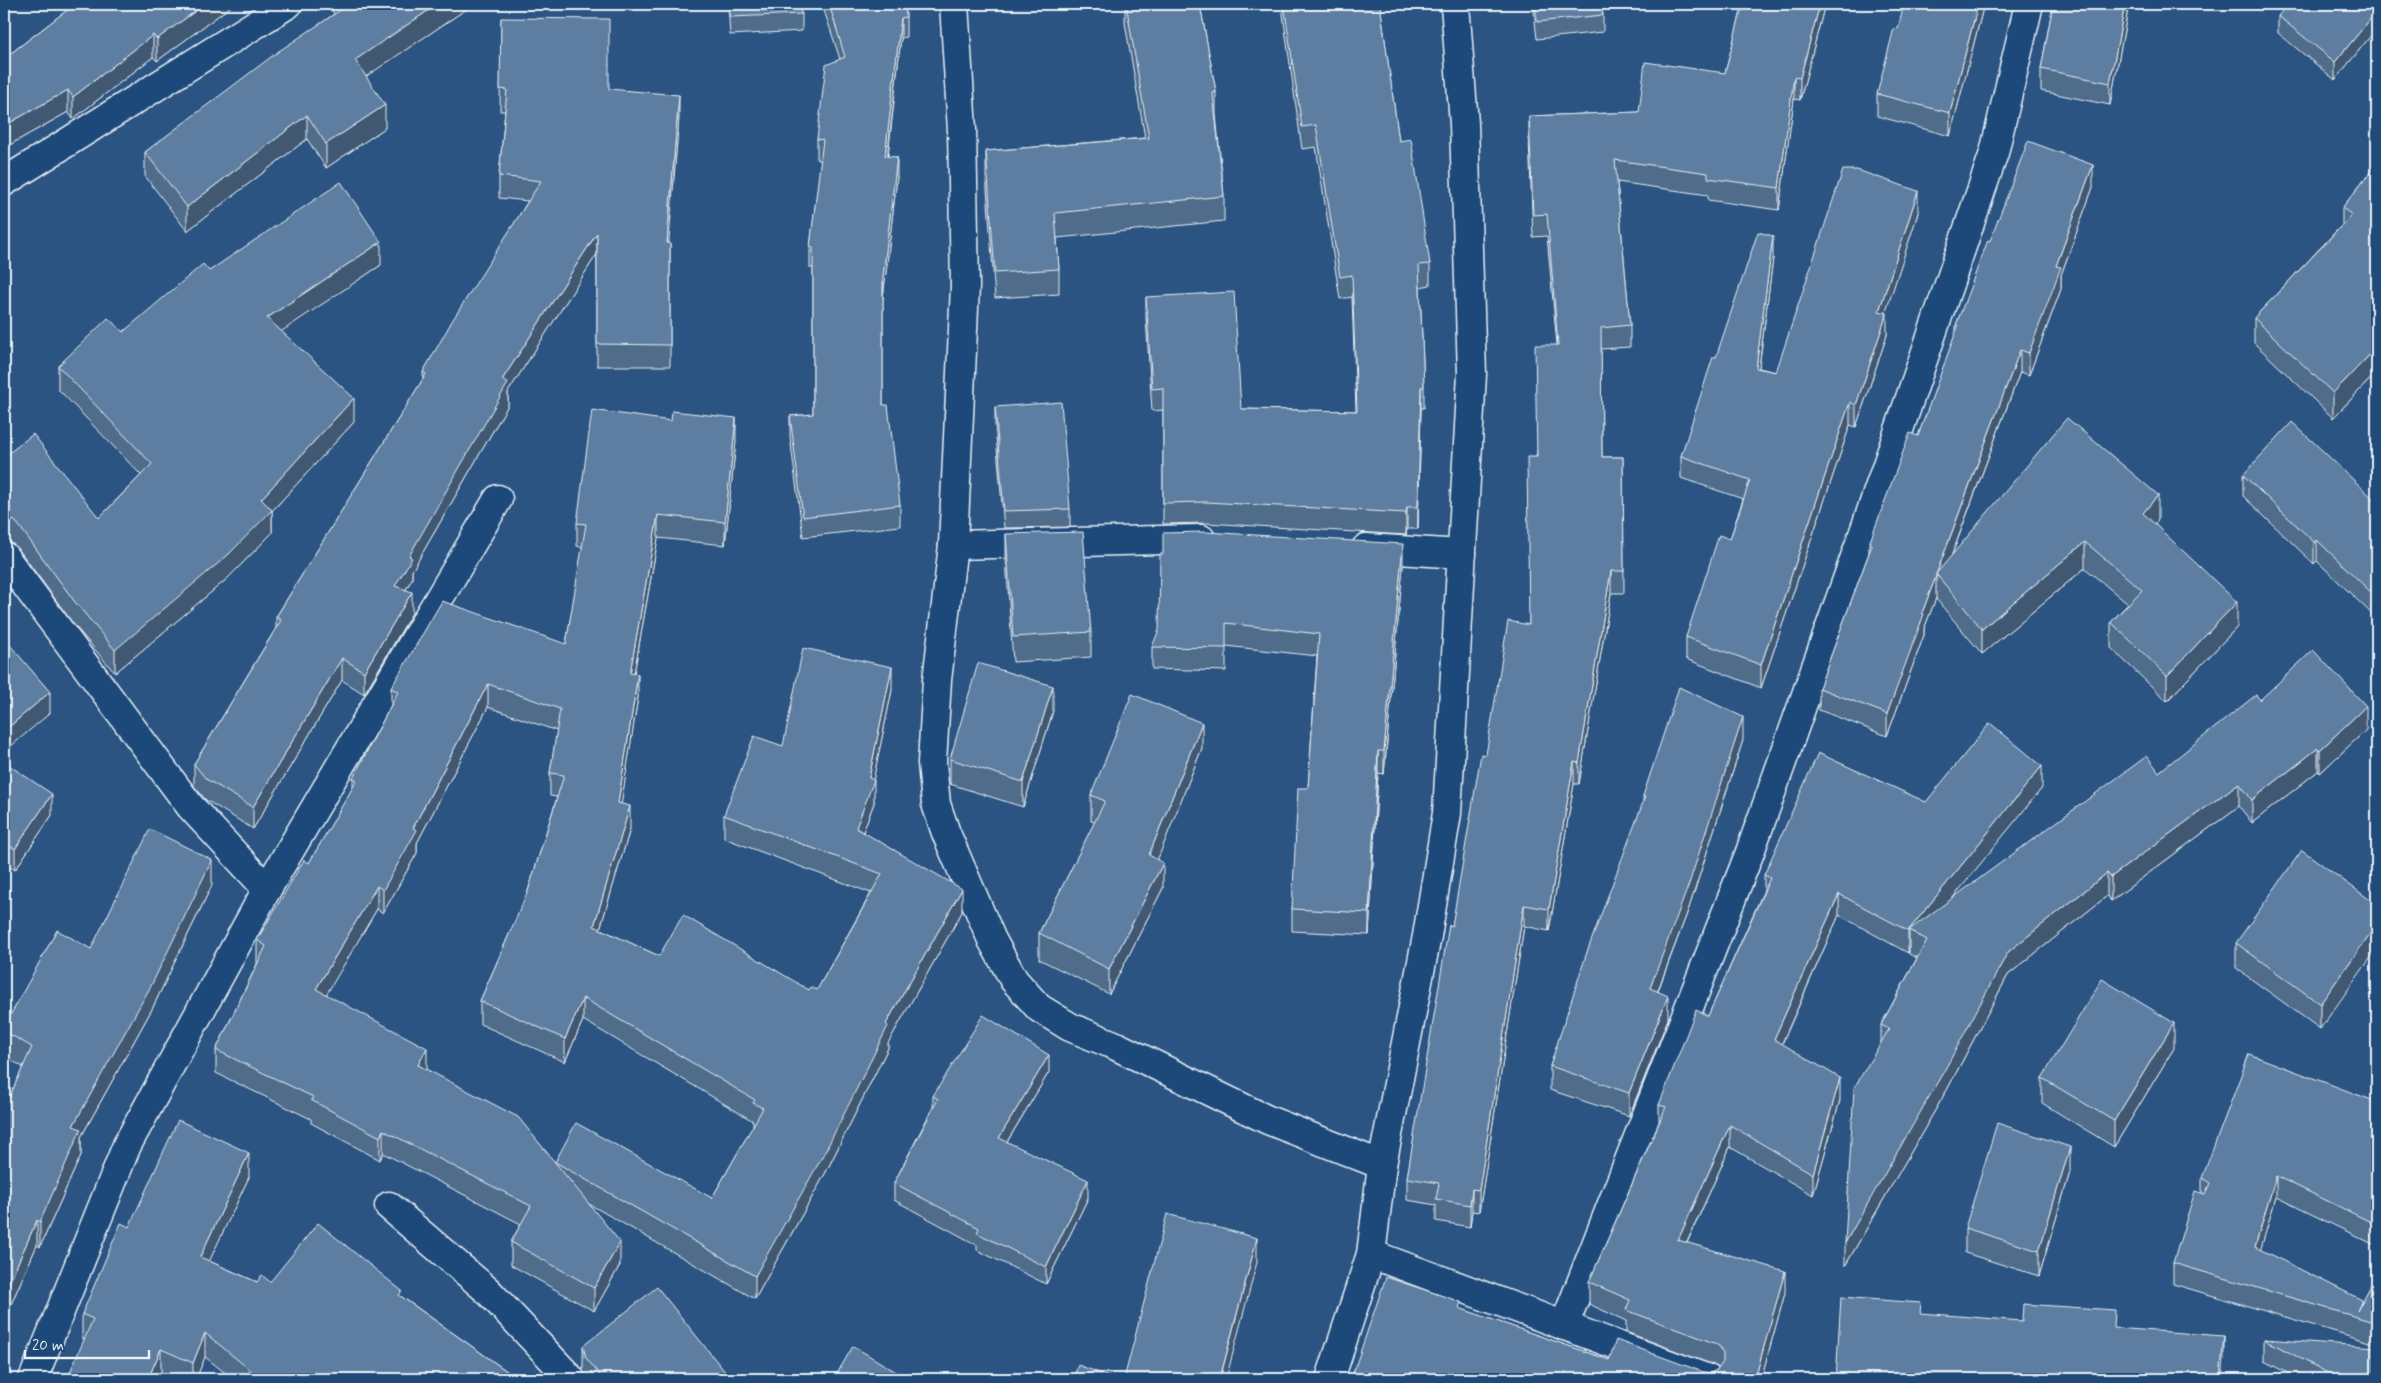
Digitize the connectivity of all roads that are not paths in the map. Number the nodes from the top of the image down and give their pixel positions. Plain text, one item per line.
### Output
1 (288, 4) edge
2 (954, 4) edge
3 (1455, 4) edge
4 (2029, 4) edge
5 (4, 182) edge
6 (498, 499) dead end
7 (1224, 540) edge
8 (953, 545) junction
9 (1343, 547) edge
10 (1462, 554) junction
11 (4, 556) edge
12 (267, 889) junction
13 (1382, 1165) junction
14 (389, 1206) dead end
15 (1371, 1254) junction
16 (1564, 1326) junction
17 (33, 1379) edge
18 (571, 1379) edge
19 (1330, 1379) edge
20 (1708, 1379) edge

1 - 5 street
2 - 8 street
3 - 10 street
4 - 16 street
6 - 12 street
7 - 8 street
8 - 13 street
9 - 10 street
10 - 13 street
11 - 12 street
12 - 17 street
13 - 15 street
14 - 18 street
15 - 16 street
15 - 19 street
16 - 20 street

